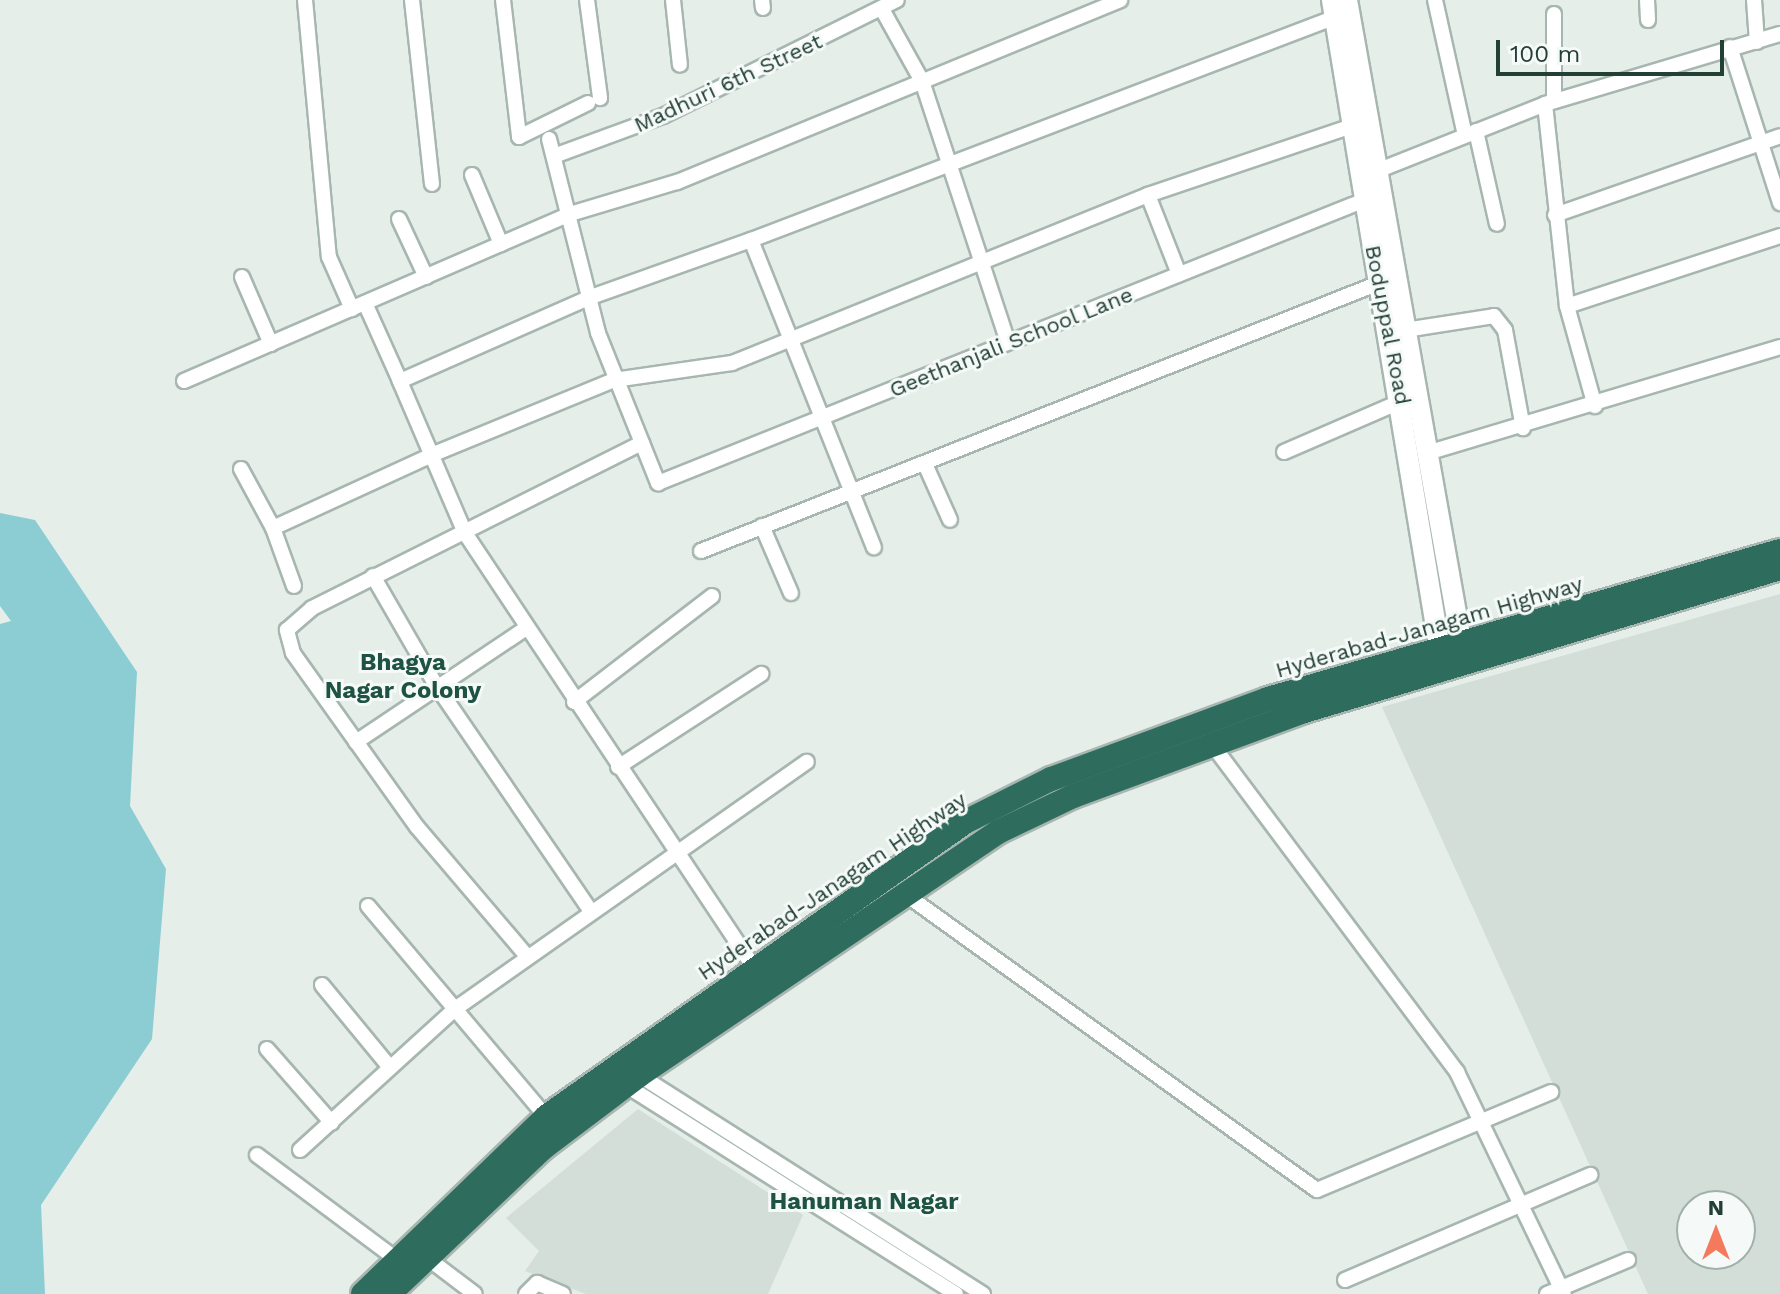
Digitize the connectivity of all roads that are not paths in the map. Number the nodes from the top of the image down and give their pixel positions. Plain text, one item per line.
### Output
1 (305, 0) edge
2 (412, 0) edge
3 (503, 0) edge
4 (587, 0) edge
5 (673, 0) edge
6 (897, 0) edge
7 (1120, 0) edge
8 (1347, 0) edge
9 (1435, 0) edge
10 (1647, 0) edge
11 (1754, 0) edge
12 (1332, 9) edge
13 (883, 11) junction
14 (1554, 14) dead end
15 (1648, 20) dead end
16 (1780, 34) edge
17 (1757, 42) junction
18 (1730, 47) junction
19 (680, 65) dead end
20 (922, 81) junction
21 (1550, 103) junction
22 (1352, 126) junction
23 (1471, 133) junction
24 (1780, 136) edge
25 (549, 139) dead end
26 (1759, 143) junction
27 (554, 156) junction
28 (953, 166) junction
29 (1377, 171) junction
30 (472, 175) dead end
31 (432, 184) dead end
32 (1148, 195) junction
33 (1365, 200) junction
34 (1780, 203) edge
35 (570, 214) junction
36 (1555, 215) junction
37 (399, 219) dead end
38 (1497, 224) dead end
39 (1780, 236) edge
40 (751, 240) junction
41 (501, 244) junction
42 (986, 259) junction
43 (1179, 274) junction
44 (242, 277) dead end
45 (426, 277) junction
46 (1379, 283) junction
47 (588, 298) junction
48 (358, 306) junction
49 (1567, 306) junction
50 (1405, 330) junction
51 (790, 341) junction
52 (1008, 342) junction
53 (271, 344) junction
54 (1780, 347) edge
55 (614, 380) junction
56 (184, 381) dead end
57 (400, 381) junction
58 (1402, 401) junction
59 (1595, 406) junction
60 (819, 421) junction
61 (1523, 428) junction
62 (642, 443) junction
63 (1284, 452) dead end
64 (436, 453) junction
65 (1427, 453) junction
66 (925, 464) junction
67 (241, 469) dead end
68 (849, 492) junction
69 (950, 520) dead end
70 (762, 526) junction
71 (273, 528) junction
72 (465, 533) junction
73 (874, 547) dead end
74 (701, 551) dead end
75 (1780, 551) edge
76 (1780, 568) edge
77 (373, 576) junction
78 (294, 586) dead end
79 (791, 593) dead end
80 (712, 596) dead end
81 (526, 628) junction
82 (1451, 649) junction
83 (761, 674) dead end
84 (436, 685) junction
85 (574, 702) junction
86 (356, 742) junction
87 (1211, 743) junction
88 (1172, 746) junction
89 (807, 762) dead end
90 (618, 767) junction
91 (676, 853) junction
92 (905, 894) junction
93 (368, 906) dead end
94 (591, 911) junction
95 (526, 955) junction
96 (755, 969) junction
97 (322, 985) dead end
98 (455, 1009) junction
99 (267, 1049) dead end
100 (388, 1065) junction
101 (633, 1080) junction
102 (1551, 1092) dead end
103 (546, 1117) junction
104 (332, 1123) junction
105 (1487, 1123) junction
106 (300, 1150) dead end
107 (257, 1155) dead end
108 (1590, 1175) dead end
109 (1523, 1206) junction
110 (427, 1246) junction
111 (396, 1259) junction
112 (1628, 1260) dead end
113 (1345, 1280) dead end
114 (1558, 1292) edge
115 (363, 1294) edge
116 (389, 1294) edge
117 (475, 1294) edge
118 (526, 1294) edge
119 (563, 1294) edge
120 (956, 1294) edge
121 (983, 1294) edge

1 - 48 street
2 - 31 street
3 - 4 street
5 - 19 street
6 - 13 street, Madhuri 6th Street
7 - 20 street
8 - 29 street, Boduppal Road
9 - 23 street
10 - 15 street
11 - 17 street
12 - 22 street, Boduppal Road
12 - 28 street
13 - 20 street
13 - 27 street, Madhuri 6th Street
14 - 21 street
16 - 17 street
17 - 18 street
18 - 21 street
18 - 26 street
20 - 28 street
20 - 35 street
21 - 23 street
21 - 36 street
22 - 32 street
22 - 33 street, Boduppal Road
23 - 29 street
23 - 38 street
24 - 26 street
25 - 27 street
26 - 34 street
26 - 36 street
27 - 35 street
28 - 40 street
28 - 42 street
29 - 50 street, Boduppal Road
30 - 41 street
32 - 42 street
32 - 43 street
33 - 43 street, Geethanjali School Lane
33 - 46 street, Boduppal Road
35 - 41 street
35 - 47 street
36 - 49 street
37 - 45 street
39 - 49 street
40 - 47 street
40 - 51 street
41 - 45 street
42 - 51 street
42 - 52 street
43 - 52 street, Geethanjali School Lane
44 - 53 street
45 - 48 street
46 - 58 street, Boduppal Road
46 - 66 street
47 - 55 street
47 - 57 street
48 - 53 street
48 - 57 street
49 - 59 street
50 - 61 street
50 - 65 street, Boduppal Road
51 - 55 street
51 - 60 street
52 - 60 street, Geethanjali School Lane
53 - 56 street
54 - 59 street
55 - 62 street
55 - 64 street
57 - 64 street
58 - 63 street
58 - 82 street, Boduppal Road
59 - 61 street
60 - 62 street, Geethanjali School Lane
60 - 68 street
61 - 65 street
62 - 72 street
64 - 71 street
64 - 72 street
65 - 82 street, Boduppal Road
66 - 68 street
66 - 69 street
67 - 71 street
68 - 70 street
68 - 73 street
70 - 74 street
70 - 79 street
71 - 78 street
72 - 77 street
72 - 81 street
75 - 82 highway, Hyderabad-Janagam Highway
76 - 87 highway, Hyderabad-Janagam Highway
77 - 84 street
77 - 86 street
80 - 85 street
81 - 84 street
81 - 85 street
82 - 88 highway, Hyderabad-Janagam Highway
83 - 90 street
84 - 86 street
84 - 94 street
85 - 90 street
86 - 95 street
87 - 88 highway, Hyderabad-Janagam Highway
87 - 105 street
88 - 92 highway, Hyderabad-Janagam Highway
88 - 96 highway, Hyderabad-Janagam Highway
89 - 91 street
90 - 91 street
91 - 94 street
91 - 96 street
92 - 101 highway, Hyderabad-Janagam Highway
92 - 105 street
93 - 98 street
94 - 95 street
95 - 98 street
96 - 103 highway, Hyderabad-Janagam Highway
97 - 100 street
98 - 100 street
98 - 103 street
99 - 104 street
100 - 104 street
101 - 110 highway, Hyderabad-Janagam Highway
101 - 120 street
101 - 121 street
102 - 105 street
103 - 110 highway, Hyderabad-Janagam Highway
104 - 106 street
105 - 109 street
107 - 111 street
108 - 109 street
109 - 113 street
109 - 114 street
110 - 111 highway, Hyderabad-Janagam Highway
110 - 116 highway, Hyderabad-Janagam Highway
110 - 117 street
111 - 115 highway, Hyderabad-Janagam Highway
112 - 114 street
118 - 119 street

